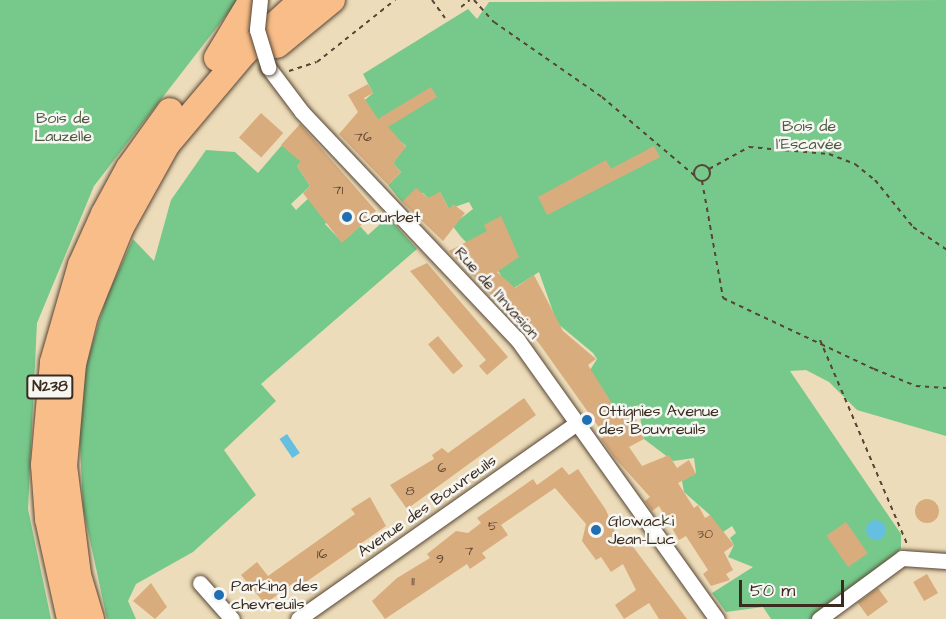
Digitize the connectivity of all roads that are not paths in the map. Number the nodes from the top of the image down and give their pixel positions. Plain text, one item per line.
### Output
1 (252, 0) edge
2 (260, 0) edge
3 (278, 0) edge
4 (302, 0) edge
5 (333, 0) edge
6 (217, 58) junction
7 (134, 199) junction
8 (577, 423) junction
9 (946, 561) edge
10 (200, 583) dead end
11 (70, 619) edge
12 (91, 619) edge
13 (232, 619) edge
14 (298, 619) edge
15 (717, 619) edge
16 (819, 619) edge

1 - 6 highway
2 - 8 street, Rue de l'Invasion, bridge
3 - 6 highway, N238
4 - 7 highway, N238
5 - 7 highway
6 - 11 highway, N238
7 - 12 highway, N238
8 - 14 street, Avenue des Bouvreuils
8 - 15 street, Rue de l'Invasion
9 - 16 street
10 - 13 street

